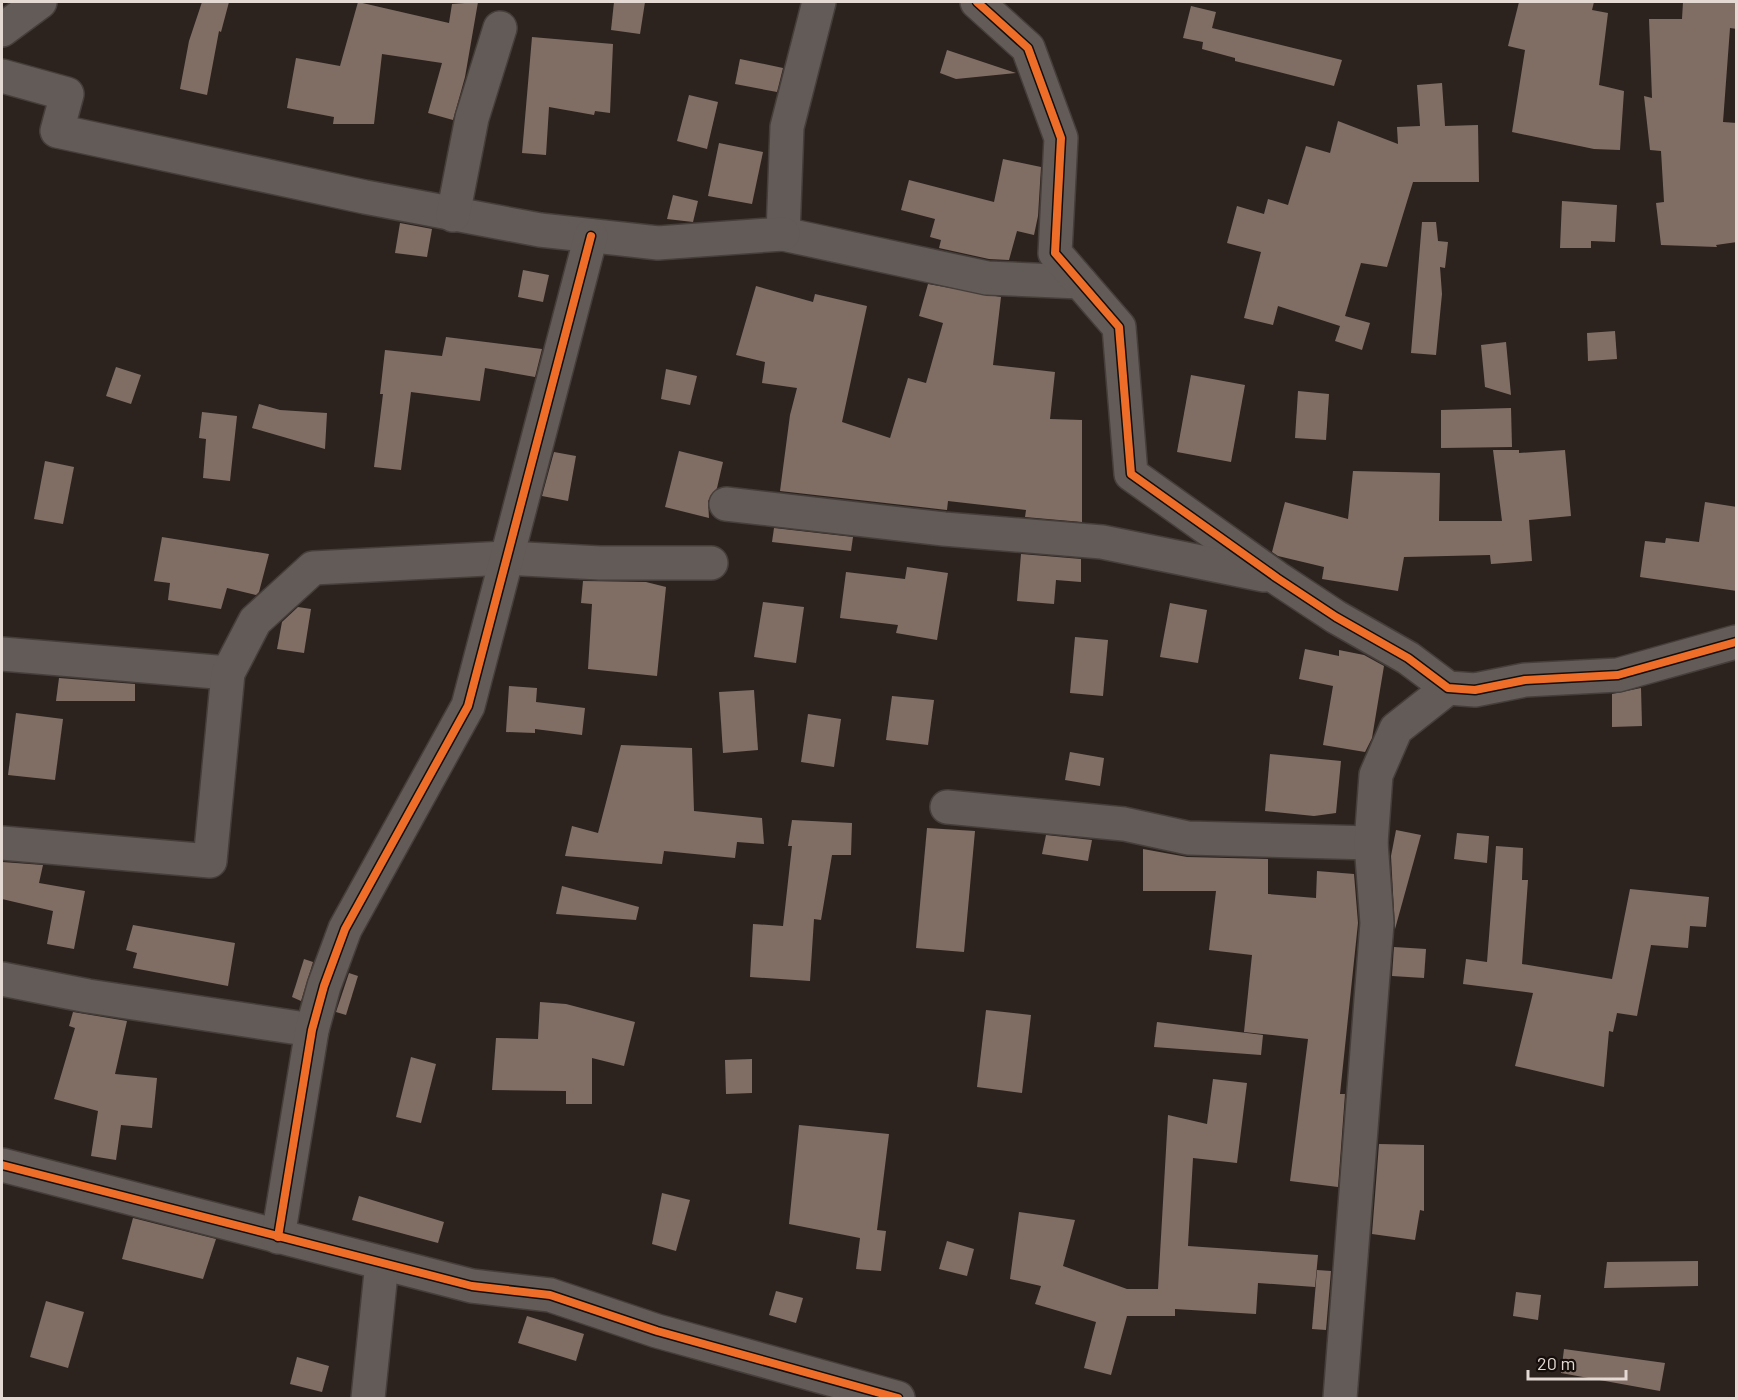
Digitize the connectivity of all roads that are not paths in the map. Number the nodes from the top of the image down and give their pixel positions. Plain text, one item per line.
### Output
1 (40, 2) edge
2 (819, 2) edge
3 (978, 2) edge
4 (500, 28) dead end
5 (2, 30) edge
6 (2, 76) edge
7 (453, 215) junction
8 (783, 234) junction
9 (591, 236) junction
10 (1080, 282) junction
11 (726, 504) dead end
12 (506, 558) junction
13 (711, 563) dead end
14 (1277, 578) junction
15 (1737, 642) edge
16 (2, 654) edge
17 (228, 673) junction
18 (1448, 688) junction
19 (947, 807) dead end
20 (2, 843) edge
21 (1371, 843) junction
22 (2, 979) edge
23 (312, 1030) junction
24 (2, 1165) edge
25 (278, 1237) junction
26 (382, 1263) junction
27 (368, 1398) edge
28 (898, 1398) edge
29 (1340, 1398) edge

1 - 5 street
2 - 8 street
3 - 10 street
4 - 7 street
6 - 7 street
7 - 9 street
8 - 9 street
8 - 10 street
9 - 12 street
10 - 14 street
11 - 14 street
12 - 13 street
12 - 17 street
12 - 23 street
14 - 18 street
15 - 18 street
16 - 17 street
17 - 20 street
18 - 21 street
19 - 21 street
21 - 29 street
22 - 23 street
23 - 25 street
24 - 25 street
25 - 26 street
26 - 27 street
26 - 28 street

